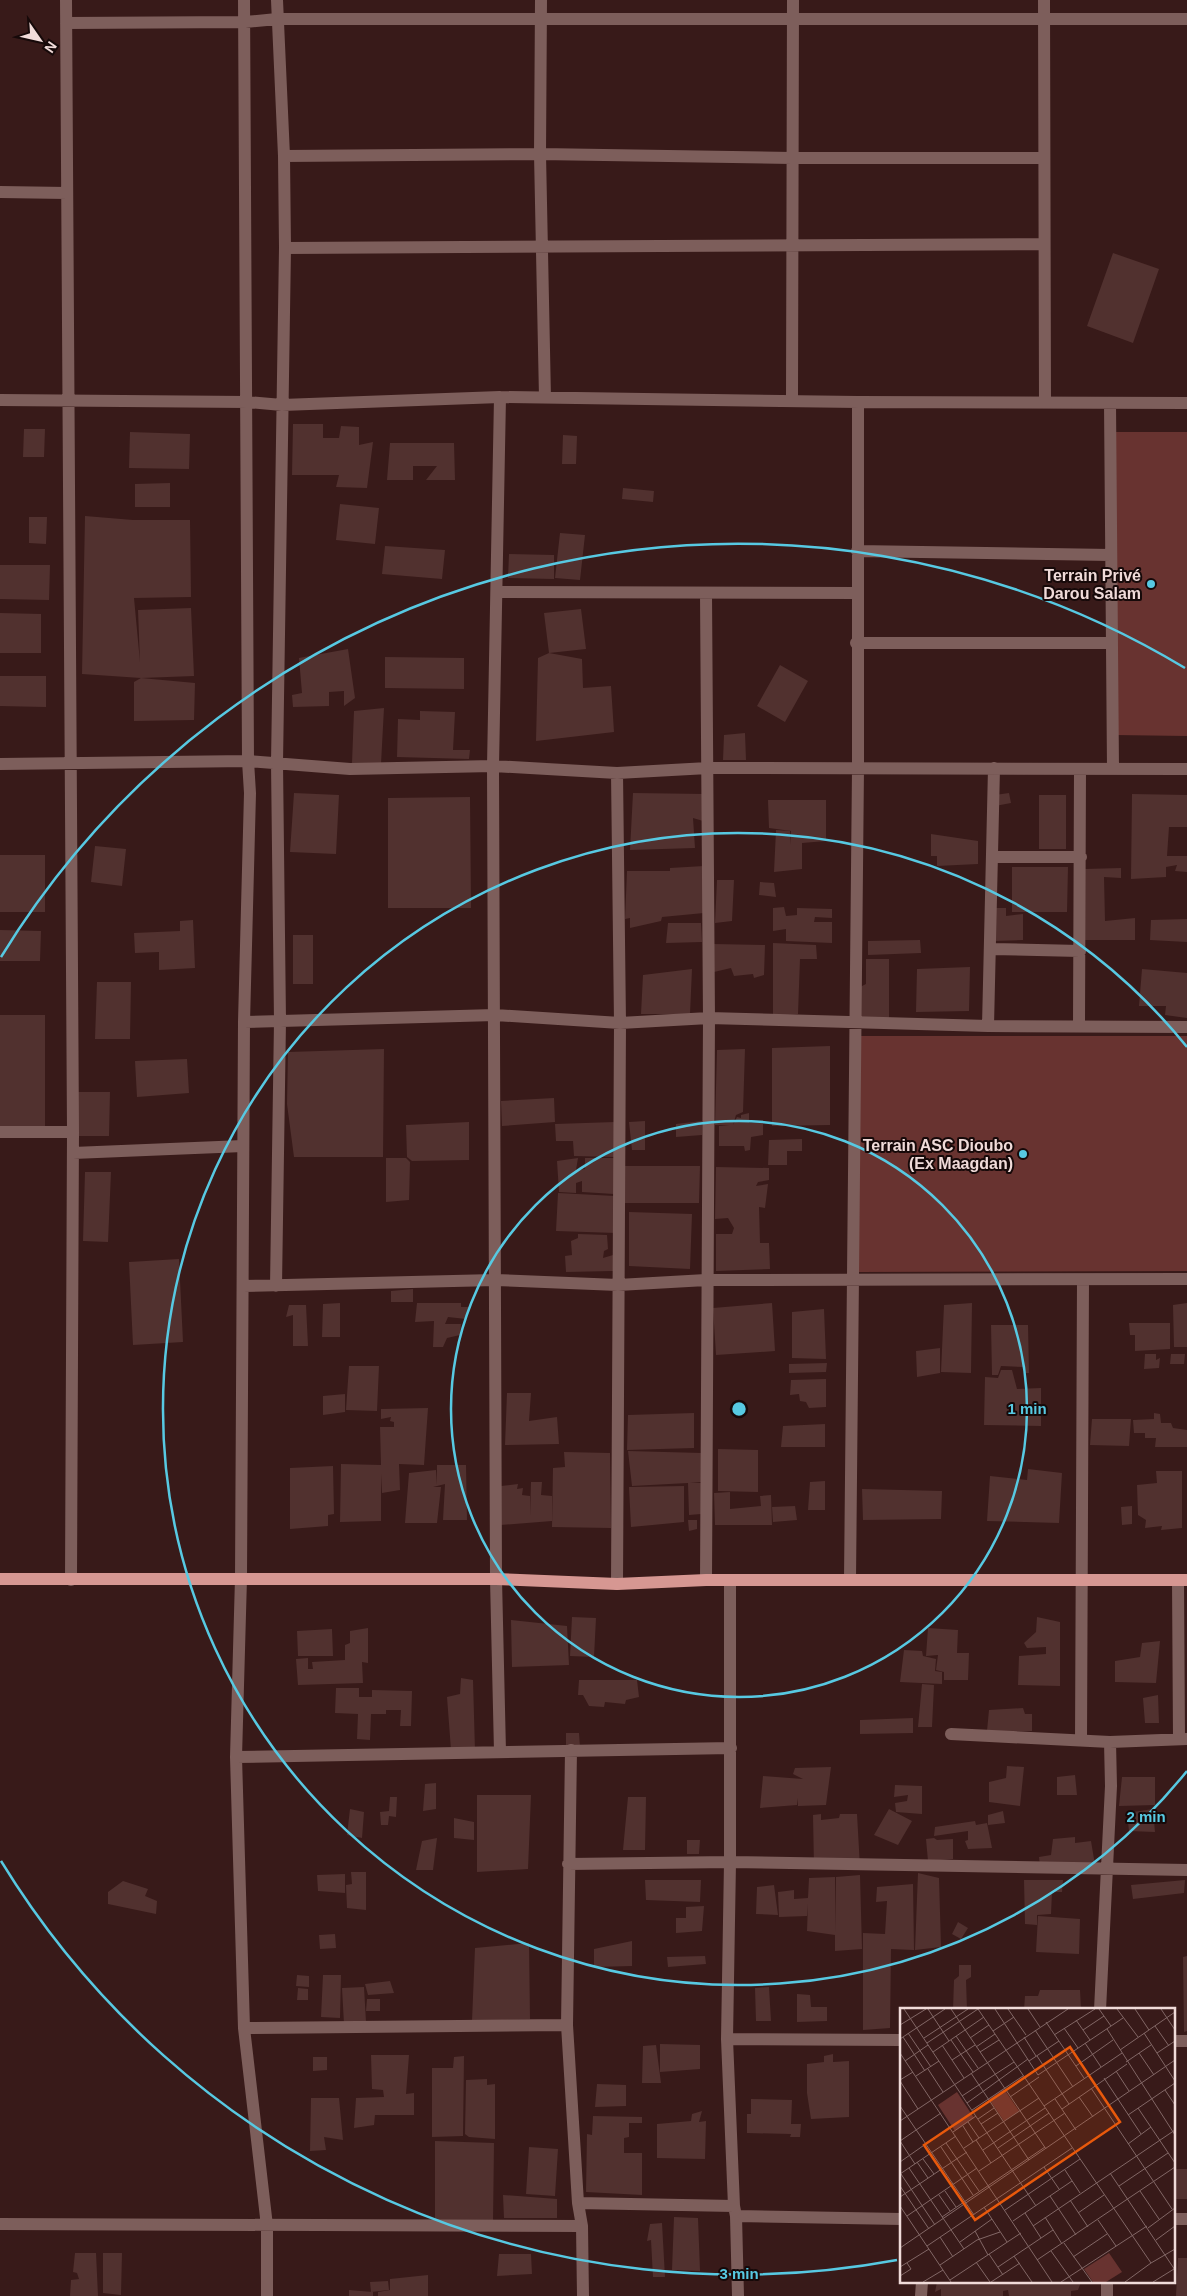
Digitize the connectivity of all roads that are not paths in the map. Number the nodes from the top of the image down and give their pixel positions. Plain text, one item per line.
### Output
1 (66, 0) edge
2 (244, 0) edge
3 (277, 0) edge
4 (541, 0) edge
5 (793, 0) edge
6 (1044, 0) edge
7 (277, 19) junction
8 (1044, 19) junction
9 (1187, 19) edge
10 (541, 20) junction
11 (793, 20) junction
12 (66, 22) junction
13 (245, 22) junction
14 (540, 154) junction
15 (284, 156) junction
16 (792, 158) junction
17 (1044, 158) junction
18 (0, 192) edge
19 (67, 193) junction
20 (1044, 244) junction
21 (544, 245) junction
22 (792, 245) junction
23 (285, 248) junction
24 (500, 397) junction
25 (545, 398) junction
26 (0, 400) edge
27 (792, 400) junction
28 (67, 401) junction
29 (247, 402) junction
30 (858, 402) junction
31 (1045, 402) junction
32 (1110, 403) junction
33 (1187, 403) edge
34 (282, 405) junction
35 (857, 551) junction
36 (1111, 555) junction
37 (497, 592) junction
38 (857, 593) junction
39 (706, 594) junction
40 (856, 643) junction
41 (1112, 643) junction
42 (248, 761) junction
43 (277, 763) junction
44 (0, 764) edge
45 (70, 764) junction
46 (493, 766) junction
47 (708, 768) junction
48 (858, 768) junction
49 (994, 768) junction
50 (1080, 769) junction
51 (1113, 769) junction
52 (1187, 769) edge
53 (617, 773) junction
54 (992, 857) junction
55 (1081, 857) junction
56 (990, 949) junction
57 (1080, 951) junction
58 (495, 1015) junction
59 (708, 1018) junction
60 (280, 1021) junction
61 (244, 1022) junction
62 (855, 1022) junction
63 (620, 1023) junction
64 (988, 1026) junction
65 (1079, 1026) junction
66 (1187, 1027) edge
67 (0, 1132) edge
68 (73, 1132) junction
69 (244, 1146) junction
70 (72, 1153) junction
71 (1187, 1279) edge
72 (494, 1280) junction
73 (706, 1280) junction
74 (852, 1280) junction
75 (1083, 1280) junction
76 (618, 1285) junction
77 (243, 1286) junction
78 (276, 1286) junction
79 (241, 1578) junction
80 (0, 1579) edge
81 (496, 1579) junction
82 (1082, 1579) junction
83 (71, 1580) junction
84 (706, 1580) junction
85 (730, 1580) junction
86 (850, 1580) junction
87 (1183, 1580) edge
88 (618, 1584) junction
89 (951, 1734) dead end
90 (1183, 1739) edge
91 (1081, 1740) junction
92 (1110, 1742) junction
93 (731, 1748) junction
94 (571, 1750) junction
95 (500, 1752) junction
96 (236, 1756) junction
97 (730, 1862) junction
98 (568, 1864) junction
99 (1107, 1870) junction
100 (1187, 1870) edge
101 (1100, 2008) edge
102 (567, 2026) junction
103 (244, 2028) junction
104 (727, 2039) junction
105 (900, 2040) edge
106 (1174, 2041) edge
107 (1187, 2041) edge
108 (578, 2204) junction
109 (735, 2211) junction
110 (1174, 2218) edge
111 (1187, 2218) edge
112 (900, 2219) edge
113 (0, 2224) edge
114 (267, 2226) junction
115 (582, 2226) junction
116 (267, 2296) edge
117 (583, 2296) edge
118 (738, 2296) edge

1 - 12 street
2 - 13 street
3 - 7 street
4 - 10 street
5 - 11 street
6 - 8 street
7 - 10 street
7 - 13 street
7 - 15 street
8 - 9 street
8 - 11 street
8 - 17 street
10 - 11 street
10 - 14 street
11 - 16 street
12 - 13 street
12 - 19 street
13 - 29 street
14 - 15 street
14 - 16 street
14 - 21 street
15 - 23 street
16 - 17 street
16 - 22 street
17 - 20 street
18 - 19 street
19 - 28 street
20 - 22 street
20 - 31 street
21 - 22 street
21 - 23 street
21 - 25 street
22 - 27 street
23 - 34 street
24 - 25 street
24 - 34 street
24 - 37 street
25 - 27 street
26 - 28 street
27 - 30 street
28 - 29 street
28 - 45 street
29 - 34 street
29 - 42 street
30 - 31 street
30 - 35 street
31 - 32 street
32 - 33 street
32 - 36 street
34 - 43 street
35 - 36 street
35 - 38 street
36 - 41 street
37 - 39 street
37 - 46 street
38 - 39 street
38 - 40 street
39 - 47 street
40 - 41 street
40 - 48 street
41 - 51 street
42 - 43 street
42 - 45 street
42 - 61 street
43 - 46 street
43 - 60 street
44 - 45 street
45 - 68 street
46 - 53 street
46 - 58 street
47 - 48 street
47 - 53 street
47 - 59 street
48 - 49 street
48 - 62 street
49 - 50 street
49 - 54 street
50 - 51 street
50 - 55 street
51 - 52 street
53 - 63 street
54 - 55 street
54 - 56 street
55 - 57 street
56 - 57 street
56 - 64 street
57 - 65 street
58 - 60 street
58 - 63 street
58 - 72 street
59 - 62 street
59 - 63 street
59 - 73 street
60 - 61 street
60 - 78 street
61 - 69 street
62 - 64 street
62 - 74 street
63 - 76 street
64 - 65 street
65 - 66 street
67 - 68 street
68 - 70 street
69 - 70 street
69 - 77 street
70 - 83 street
71 - 75 street
72 - 76 street
72 - 78 street
72 - 81 street
73 - 74 street
73 - 76 street
73 - 84 street
74 - 75 street
74 - 86 street
75 - 82 street
76 - 88 street
77 - 78 street
77 - 79 street
79 - 81 main road
79 - 83 main road
79 - 96 street
80 - 83 main road
81 - 88 main road
81 - 95 street
82 - 86 main road
82 - 87 main road
82 - 91 street
84 - 85 main road
84 - 88 main road
85 - 86 main road
85 - 93 street
87 - 90 street
89 - 91 street
90 - 92 street
91 - 92 street
92 - 99 street
93 - 94 street
93 - 97 street
94 - 95 street
94 - 98 street
95 - 96 street
96 - 103 street
97 - 98 street
97 - 99 street
97 - 104 street
98 - 102 street
99 - 100 street
99 - 101 street
102 - 103 street
102 - 108 street
103 - 114 street
104 - 105 street
104 - 109 street
106 - 107 street
108 - 109 street
108 - 115 street
109 - 112 street
109 - 118 street
110 - 111 street
113 - 114 street
114 - 115 street
114 - 116 street
115 - 117 street

